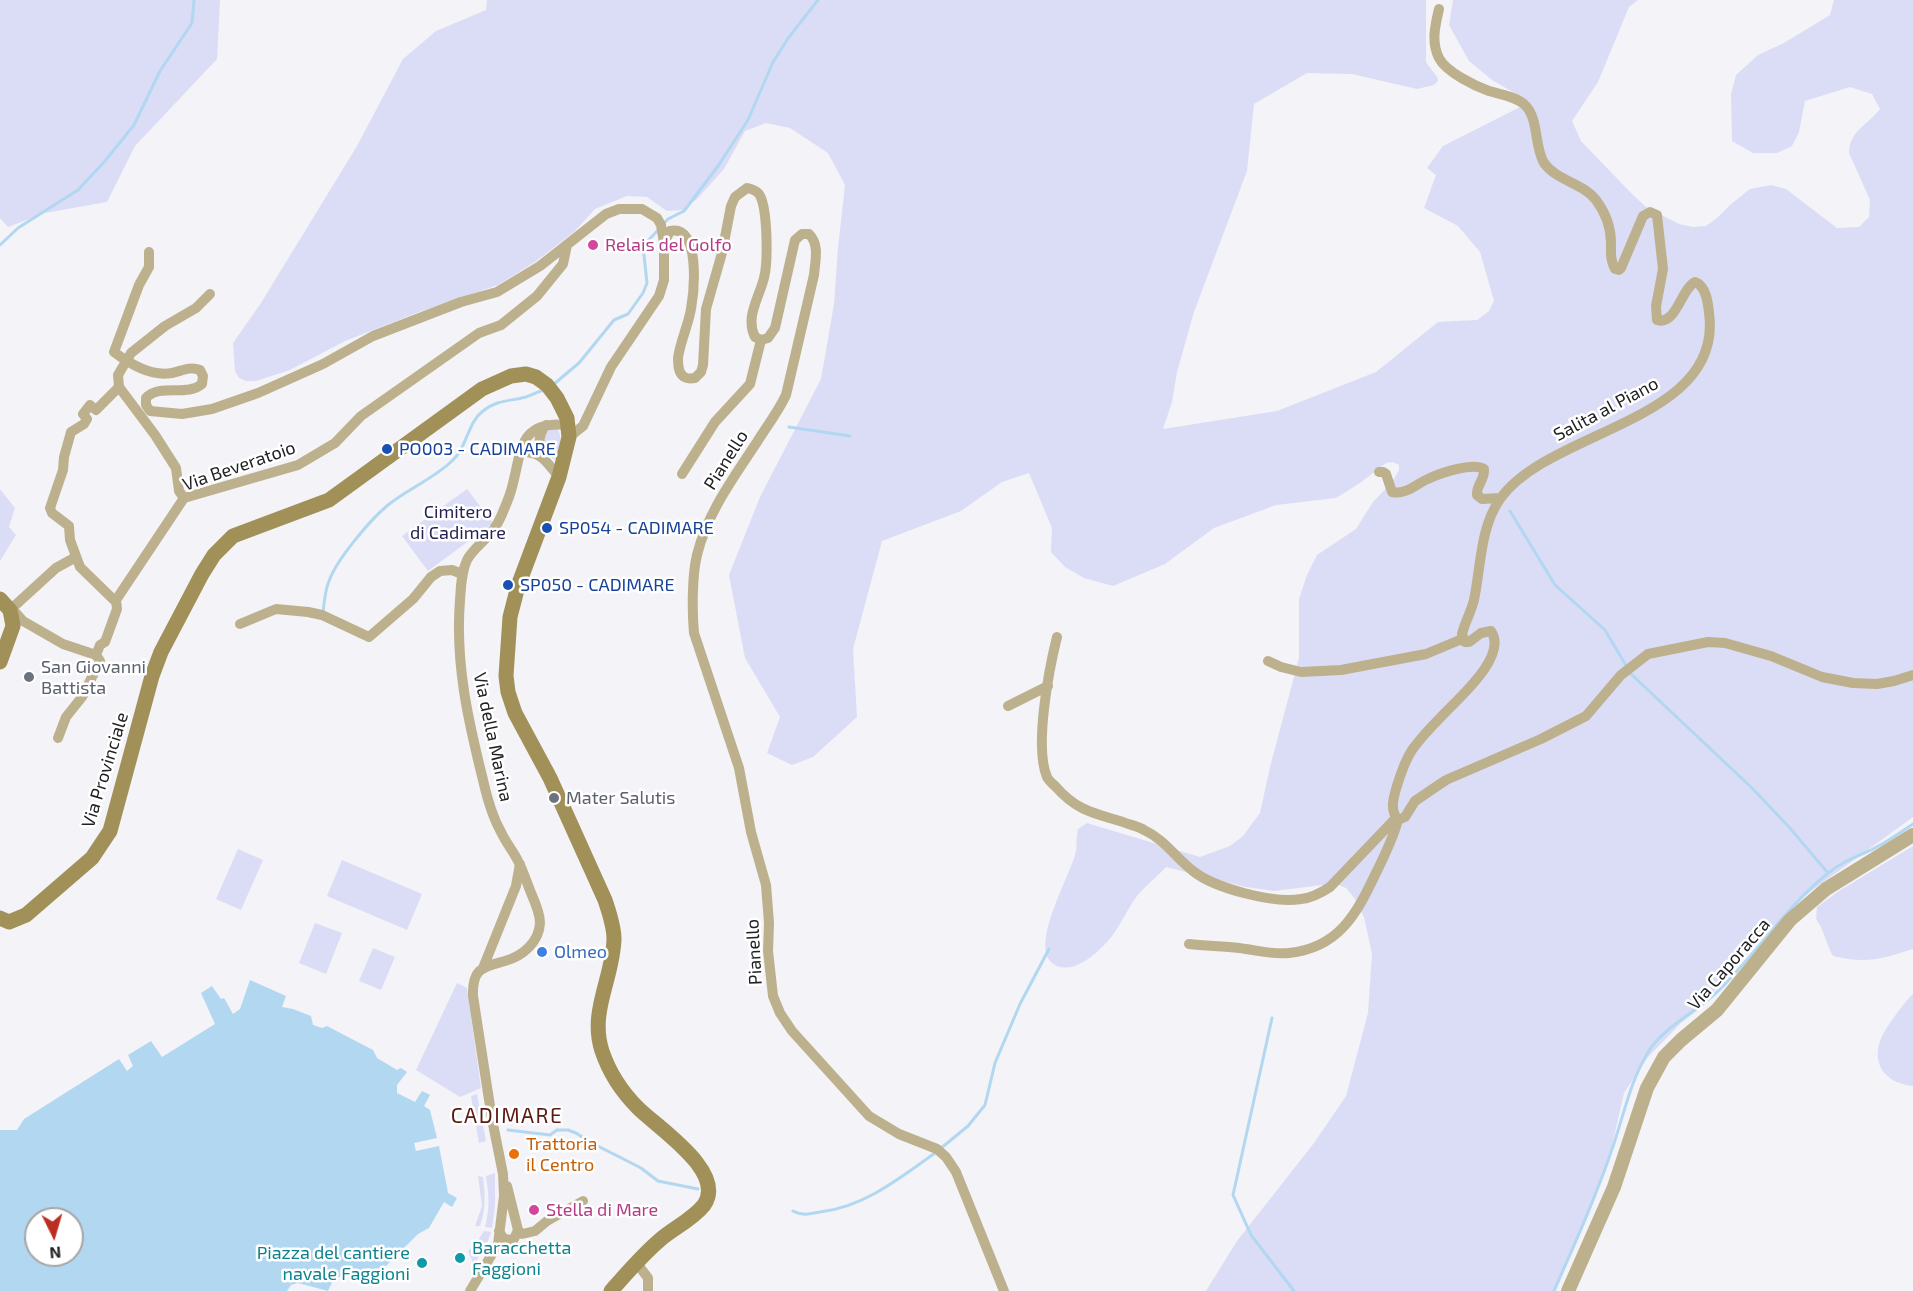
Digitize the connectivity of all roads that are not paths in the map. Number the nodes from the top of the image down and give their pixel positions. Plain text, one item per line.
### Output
1 (1439, 9) dead end
2 (664, 243) junction
3 (567, 244) junction
4 (149, 252) dead end
5 (210, 294) dead end
6 (761, 340) junction
7 (126, 361) junction
8 (119, 387) junction
9 (546, 425) junction
10 (569, 431) junction
11 (521, 452) junction
12 (540, 455) junction
13 (1379, 472) dead end
14 (682, 474) dead end
15 (559, 477) junction
16 (184, 498) junction
17 (1500, 498) junction
18 (76, 556) junction
19 (462, 574) junction
20 (116, 602) junction
21 (3, 607) edge
22 (240, 624) dead end
23 (1057, 637) dead end
24 (1462, 639) junction
25 (96, 655) junction
26 (1268, 661) dead end
27 (0, 662) edge
28 (1913, 675) edge
29 (1047, 686) junction
30 (1008, 706) dead end
31 (58, 738) dead end
32 (1396, 819) junction
33 (1913, 835) edge
34 (520, 864) junction
35 (0, 918) edge
36 (1189, 944) dead end
37 (483, 968) junction
38 (503, 1174) junction
39 (584, 1202) dead end
40 (518, 1230) junction
41 (499, 1232) junction
42 (636, 1262) junction
43 (470, 1291) edge
44 (610, 1291) edge
45 (648, 1291) edge
46 (1004, 1291) edge
47 (1568, 1291) edge

1 - 17 street, Salita al Piano
2 - 3 street
2 - 6 street
2 - 10 street
3 - 7 street
3 - 16 street, Via Beveratoio
4 - 7 street
5 - 7 street
6 - 14 street
6 - 46 street, Pianello
7 - 8 street
8 - 16 street
8 - 18 street
9 - 10 street
9 - 11 street
9 - 12 street
10 - 15 main road
10 - 35 main road, Via Provinciale
11 - 12 street
11 - 19 street
12 - 15 street
13 - 17 street
15 - 42 main road
16 - 20 street, Via Beveratoio
17 - 24 street, Salita al Piano
18 - 20 street
18 - 21 street
19 - 22 street
19 - 34 street, Via della Marina
20 - 25 street, Via Beveratoio
21 - 25 street
21 - 27 main road
23 - 29 street
24 - 26 street
24 - 32 street
25 - 31 street, Via Beveratoio
28 - 32 street
29 - 30 street
29 - 32 street
32 - 36 street
33 - 47 street, Via Caporacca
34 - 37 street
34 - 37 street, Via della Marina
37 - 38 street
38 - 40 street
38 - 41 street
39 - 40 street
40 - 41 street
41 - 43 street
42 - 44 main road
42 - 45 street

